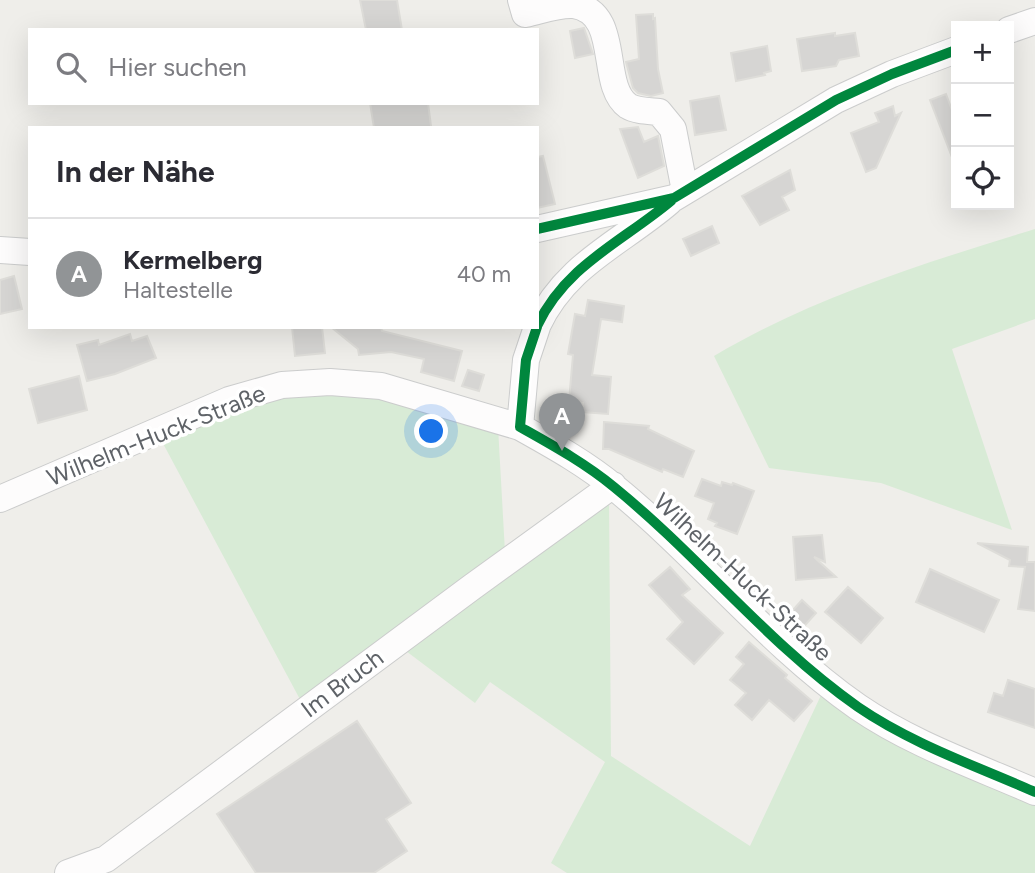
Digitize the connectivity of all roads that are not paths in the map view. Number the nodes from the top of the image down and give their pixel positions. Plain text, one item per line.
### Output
1 (521, 0) edge
2 (1035, 20) edge
3 (1014, 28) edge
4 (951, 52) edge
5 (679, 195) junction
6 (539, 229) edge
7 (0, 250) edge
8 (28, 252) edge
9 (539, 322) edge
10 (536, 329) edge
11 (520, 427) junction
12 (612, 485) junction
13 (0, 499) edge
14 (1035, 792) edge
15 (68, 873) edge

1 - 5 street
2 - 3 street
4 - 5 street
5 - 6 street
5 - 9 street
7 - 8 street
10 - 11 street
11 - 12 street, Wilhelm-Huck-Straße
11 - 13 street, Wilhelm-Huck-Straße
12 - 14 street, Wilhelm-Huck-Straße
12 - 15 street, Im Bruch

